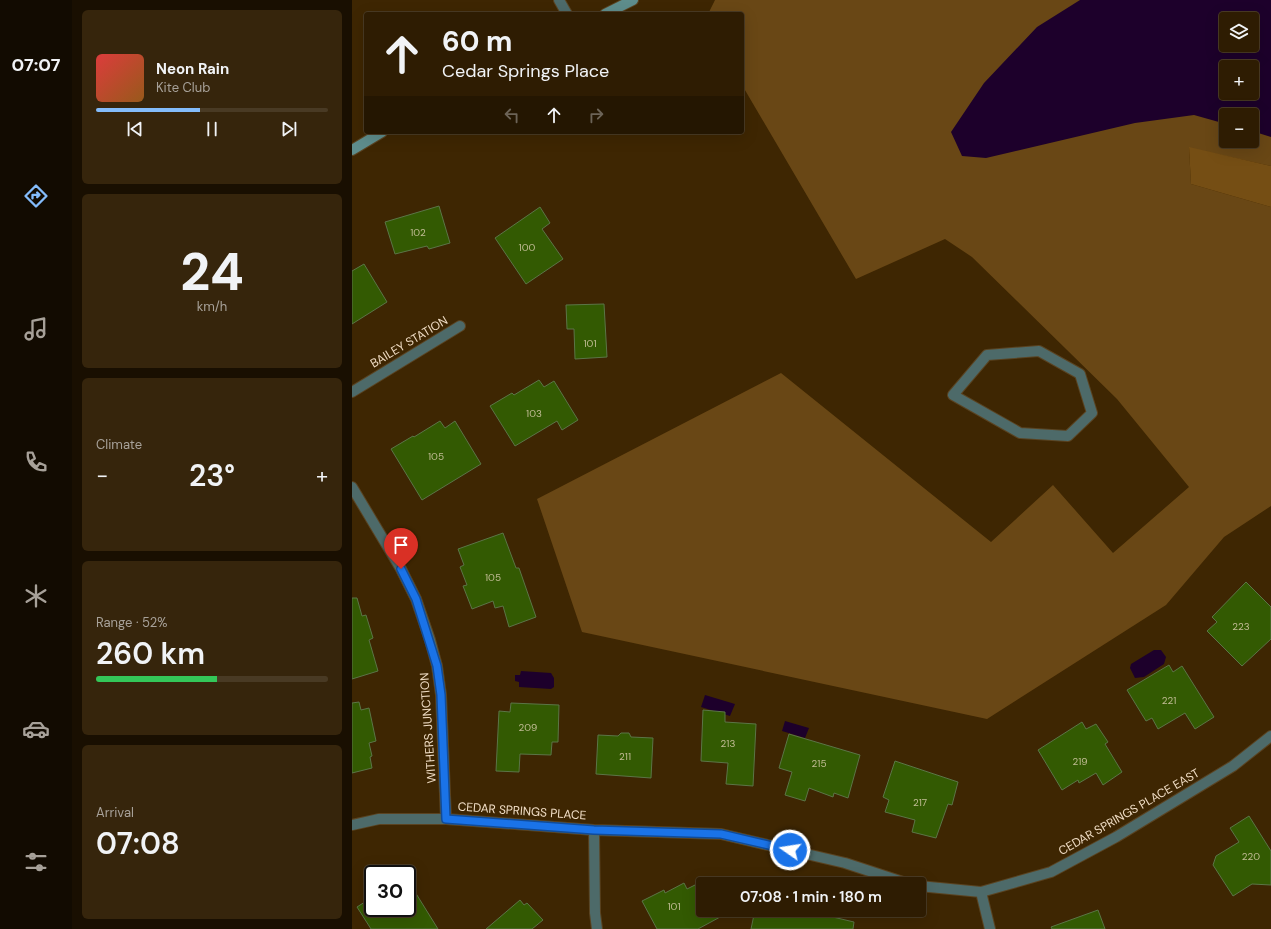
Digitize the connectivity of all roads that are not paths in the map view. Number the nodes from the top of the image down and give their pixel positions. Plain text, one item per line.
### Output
1 (559, 0) edge
2 (633, 0) edge
3 (566, 12) edge
4 (609, 12) edge
5 (379, 134) edge
6 (352, 150) edge
7 (460, 326) dead end
8 (352, 392) edge
9 (1020, 433) joint
10 (352, 487) edge
11 (1271, 736) edge
12 (446, 819) junction
13 (352, 825) edge
14 (594, 830) junction
15 (888, 877) edge
16 (926, 887) edge
17 (981, 892) junction
18 (597, 929) edge
19 (990, 929) edge

1 - 3 street
2 - 4 street
5 - 6 street
7 - 8 street, BAILEY STATION
9 - 9 street
10 - 12 street, WITHERS JUNCTION
11 - 17 street, CEDAR SPRINGS PLACE EAST
12 - 13 street, CEDAR SPRINGS PLACE
12 - 14 street, CEDAR SPRINGS PLACE
14 - 15 street
14 - 18 street
16 - 17 street, CEDAR SPRINGS PLACE EAST
17 - 19 street

